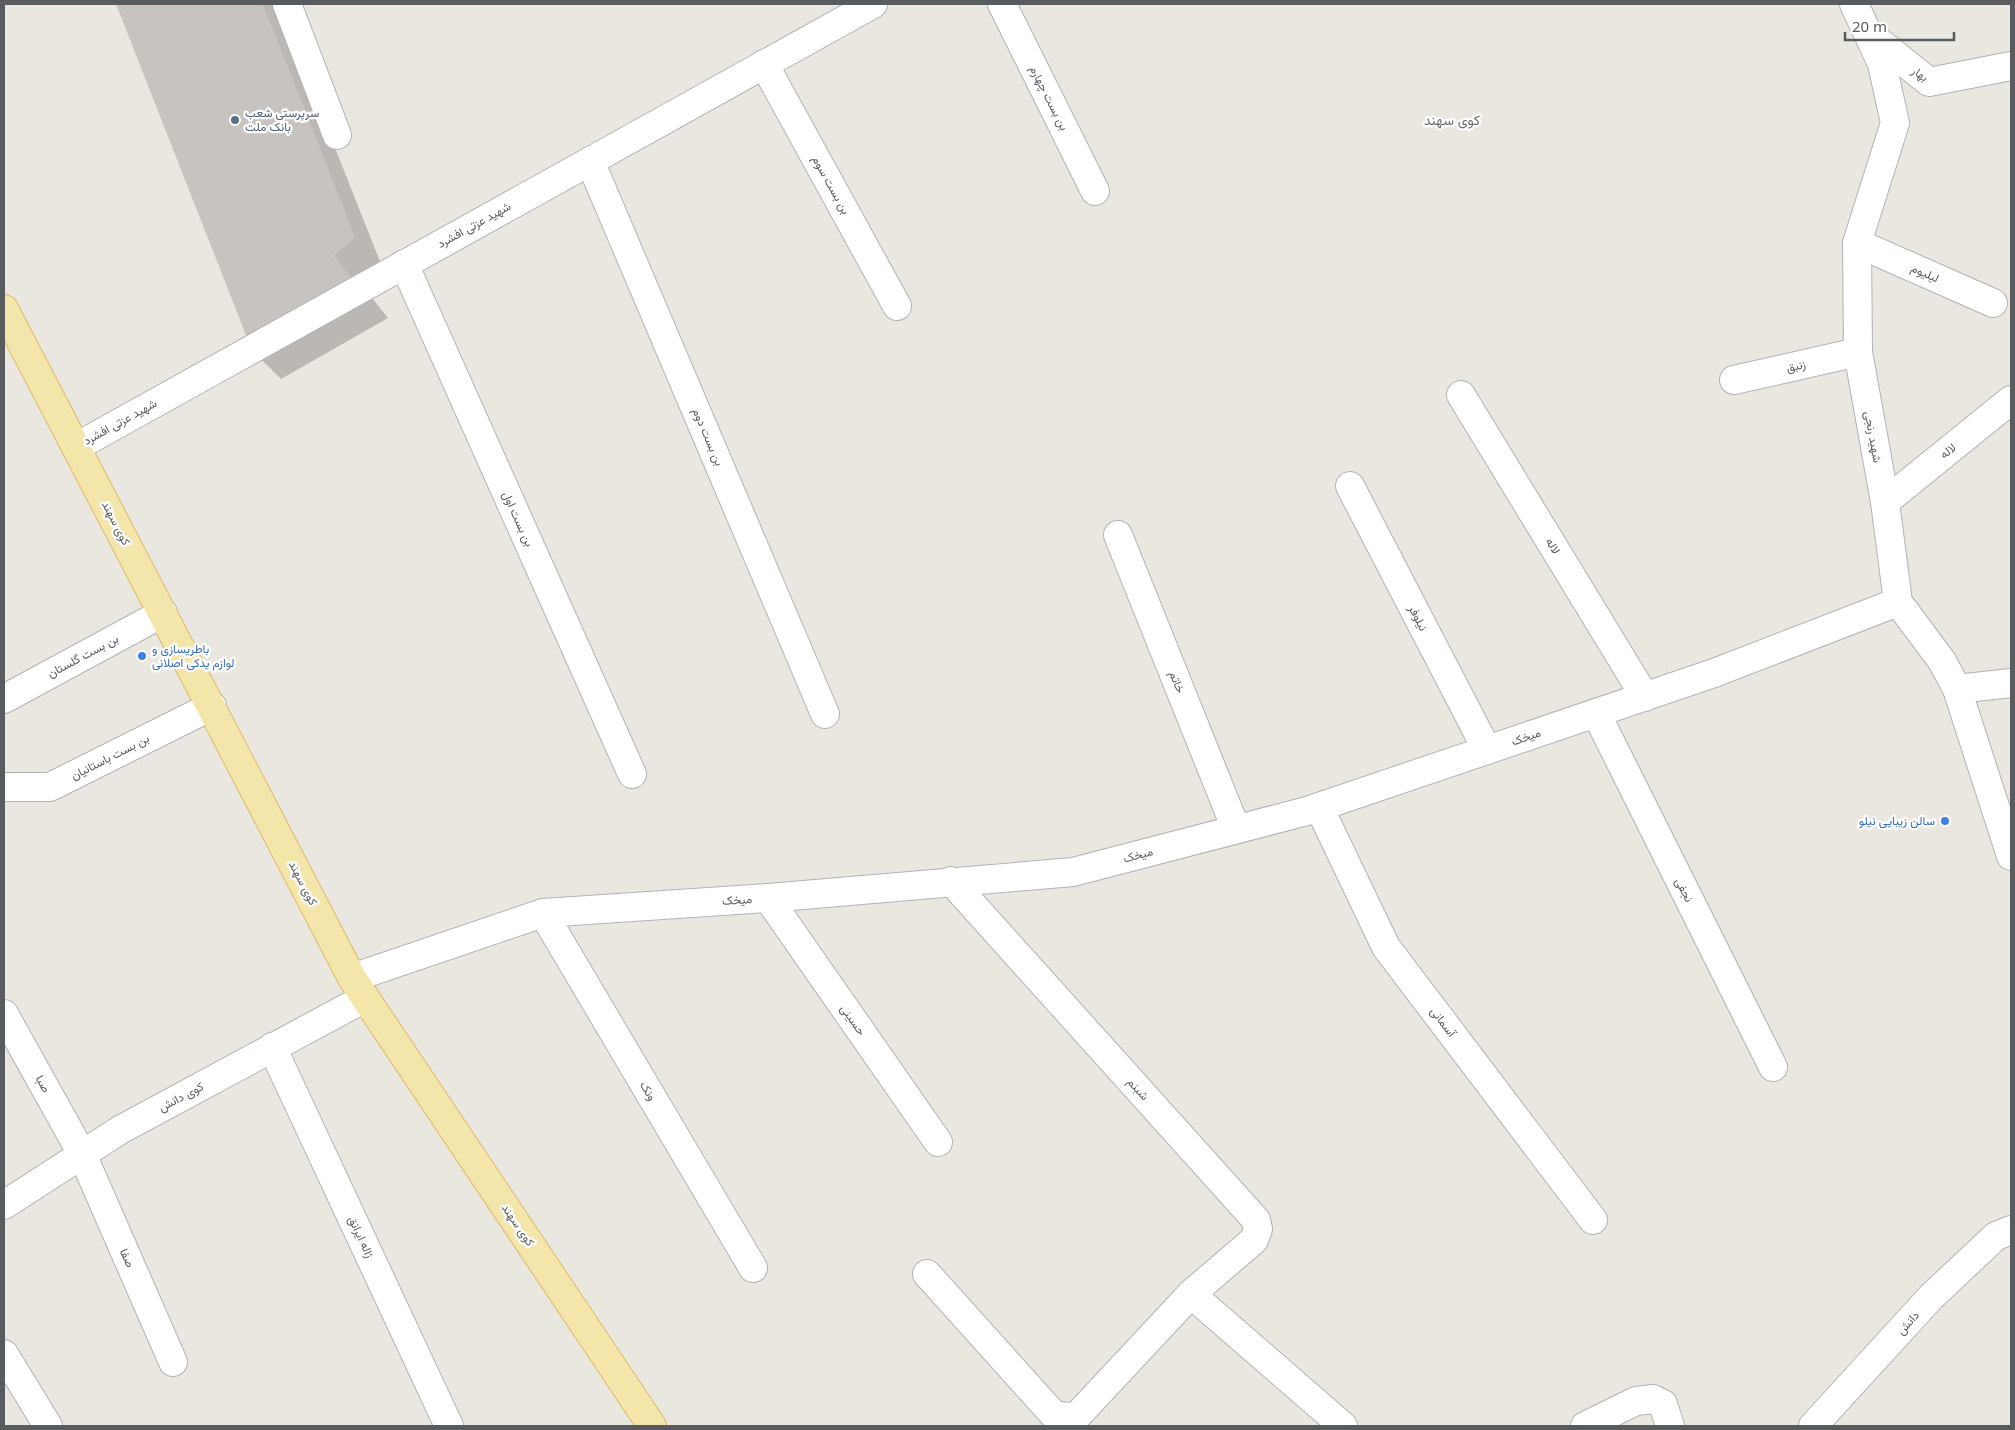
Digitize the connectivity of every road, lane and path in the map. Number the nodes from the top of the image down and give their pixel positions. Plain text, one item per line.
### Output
1 (287, 4) edge
2 (872, 4) edge
3 (1002, 4) edge
4 (1854, 4) edge
5 (1868, 34) junction
6 (764, 64) junction
7 (2011, 66) edge
8 (337, 135) dead end
9 (590, 161) junction
10 (1096, 191) dead end
11 (1857, 243) junction
12 (404, 264) junction
13 (1993, 303) dead end
14 (897, 306) dead end
15 (4, 308) edge
16 (1858, 352) junction
17 (1734, 380) dead end
18 (1461, 395) dead end
19 (2011, 400) edge
20 (76, 447) junction
21 (1350, 486) dead end
22 (1885, 502) junction
23 (1118, 535) dead end
24 (1898, 602) junction
25 (162, 613) junction
26 (2011, 683) edge
27 (1957, 689) junction
28 (1645, 696) junction
29 (4, 699) edge
30 (212, 706) junction
31 (1596, 713) junction
32 (826, 714) dead end
33 (1487, 750) junction
34 (632, 774) dead end
35 (4, 787) edge
36 (1319, 807) junction
37 (1236, 829) junction
38 (2011, 856) edge
39 (951, 882) junction
40 (768, 898) junction
41 (542, 913) junction
42 (358, 988) junction
43 (4, 1014) edge
44 (272, 1048) junction
45 (1773, 1067) dead end
46 (938, 1142) dead end
47 (82, 1154) junction
48 (4, 1205) edge
49 (1593, 1220) dead end
50 (2011, 1230) edge
51 (753, 1268) dead end
52 (927, 1274) dead end
53 (1191, 1294) junction
54 (4, 1354) edge
55 (173, 1362) dead end
56 (48, 1426) edge
57 (450, 1426) edge
58 (652, 1426) edge
59 (1343, 1426) edge
60 (1585, 1426) edge
61 (1670, 1426) edge
62 (1813, 1426) edge

1 - 8 street
2 - 6 street, شهید عزتی افشرد
3 - 10 street, بن بست چهارم
4 - 5 street, شهید رنجی
5 - 7 street, بهار
5 - 11 street, شهید رنجی
6 - 9 street, شهید عزتی افشرد
6 - 14 street, بن بست سوم
9 - 12 street, شهید عزتی افشرد
9 - 32 street, بن بست دوم
11 - 13 street, لیلیوم
11 - 16 street, شهید رنجی
12 - 20 street, شهید عزتی افشرد
12 - 34 street, بن بست اول
15 - 20 main road, کوی سهند
16 - 17 street, زنبق
16 - 22 street, شهید رنجی
18 - 28 street, لاله
19 - 22 street, لاله
20 - 25 main road, کوی سهند
21 - 33 street, نیلوفر
22 - 24 street, شهید رنجی
23 - 37 street, خاتم
24 - 27 street, شهید رنجی
24 - 28 street, میخک
25 - 29 street, بن بست گلستان
25 - 30 main road, کوی سهند
26 - 27 street
27 - 38 street, شهید رنجی
28 - 31 street, میخک
30 - 35 street, بن بست باستانیان
30 - 42 main road, کوی سهند
31 - 33 street, میخک
31 - 45 street, نجفی
33 - 36 street, میخک
36 - 37 street, میخک
36 - 49 street, آسمانی
37 - 39 street, میخک
39 - 40 street, میخک
39 - 53 street, شبنم
40 - 41 street, میخک
40 - 46 street, حسینی
41 - 42 street, میخک
41 - 51 street, ونک
42 - 44 street, کوی دانش
42 - 58 main road, کوی سهند
43 - 47 street, صبا
44 - 47 street, کوی دانش
44 - 57 street, ژاله ایرانق
47 - 48 street, کوی دانش
47 - 55 street, صفا
50 - 62 street, دانش
52 - 53 street, شبنم
53 - 59 street
54 - 56 street
60 - 61 street

